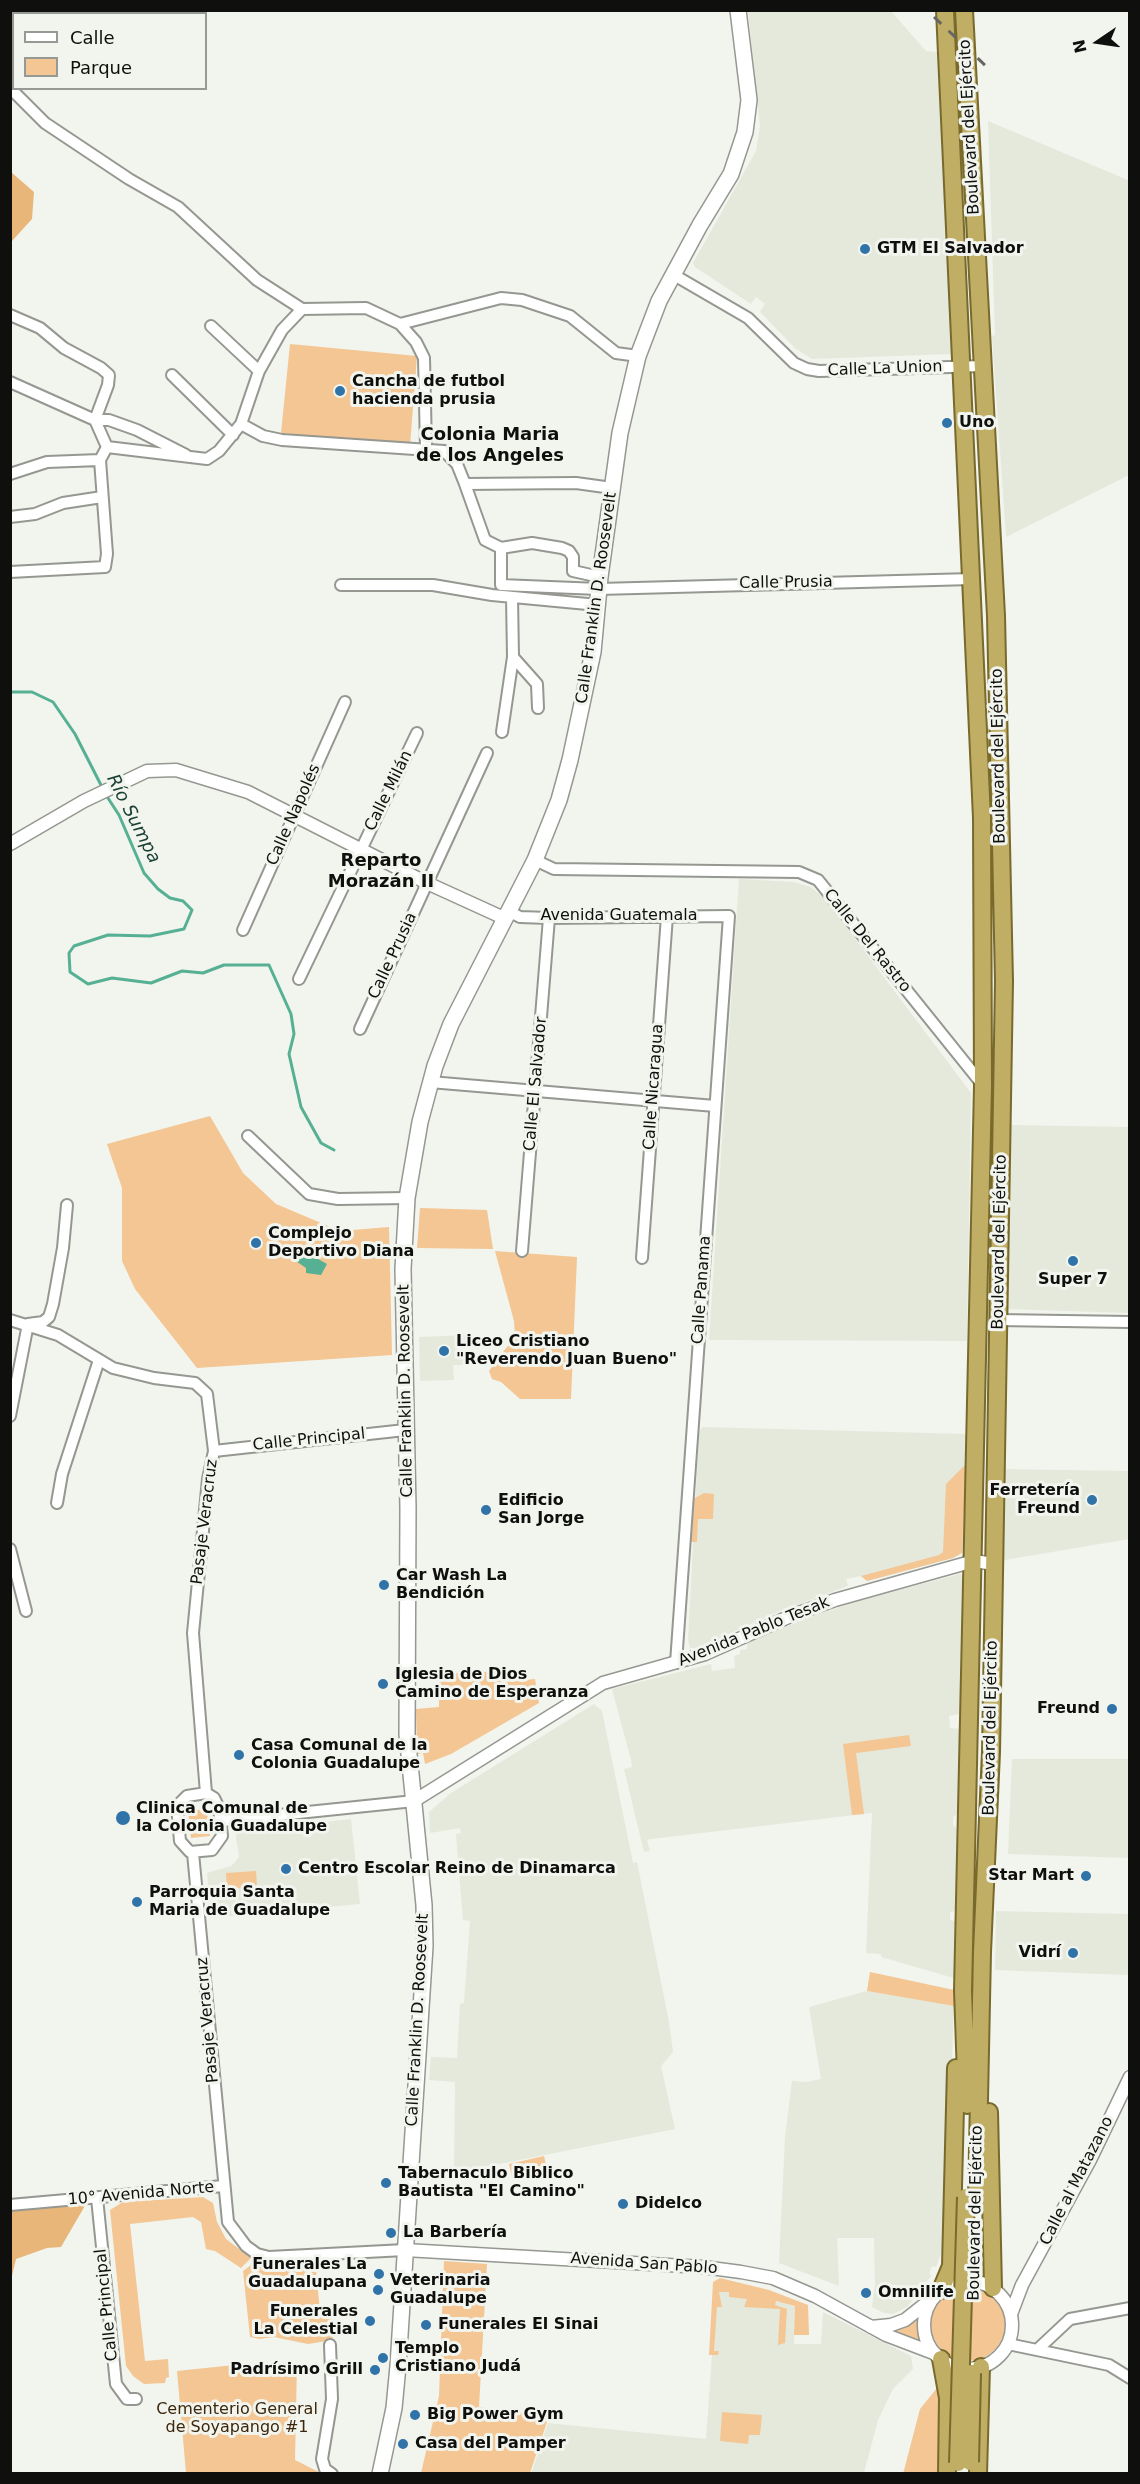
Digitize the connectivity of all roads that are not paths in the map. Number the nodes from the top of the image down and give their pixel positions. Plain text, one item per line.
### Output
1 (738, 10) edge
2 (945, 10) edge
3 (964, 10) edge
4 (10, 88) edge
5 (674, 275) junction
6 (302, 309) junction
7 (10, 315) edge
8 (400, 324) junction
9 (211, 326) dead end
10 (982, 349) junction
11 (638, 356) junction
12 (961, 359) junction
13 (983, 366) junction
14 (259, 371) junction
15 (172, 375) dead end
16 (10, 382) edge
17 (964, 413) junction
18 (985, 414) junction
19 (95, 420) junction
20 (241, 423) junction
21 (233, 435) junction
22 (107, 447) junction
23 (426, 448) junction
24 (191, 458) junction
25 (100, 460) junction
26 (10, 474) edge
27 (465, 484) junction
28 (612, 488) junction
29 (102, 497) junction
30 (10, 516) edge
31 (501, 548) junction
32 (573, 571) junction
33 (10, 572) edge
34 (972, 579) junction
35 (599, 583) junction
36 (341, 585) dead end
37 (572, 588) junction
38 (512, 597) junction
39 (598, 605) junction
40 (513, 657) junction
41 (345, 702) dead end
42 (538, 708) dead end
43 (502, 732) dead end
44 (417, 733) dead end
45 (487, 753) dead end
46 (293, 817) junction
47 (10, 844) edge
48 (360, 850) junction
49 (535, 860) junction
50 (427, 883) junction
51 (508, 915) junction
52 (667, 916) junction
53 (729, 916) joint
54 (549, 918) junction
55 (243, 930) dead end
56 (984, 976) junction
57 (1004, 977) junction
58 (299, 979) dead end
59 (984, 1007) junction
60 (1003, 1010) junction
61 (360, 1029) dead end
62 (430, 1082) junction
63 (983, 1086) junction
64 (536, 1091) junction
65 (653, 1101) junction
66 (715, 1106) junction
67 (983, 1122) junction
68 (248, 1136) dead end
69 (407, 1198) junction
70 (67, 1205) dead end
71 (522, 1251) dead end
72 (642, 1258) dead end
73 (10, 1320) edge
74 (998, 1320) junction
75 (1130, 1322) edge
76 (28, 1324) junction
77 (99, 1360) junction
78 (10, 1416) edge
79 (405, 1430) junction
80 (214, 1451) junction
81 (57, 1503) dead end
82 (10, 1549) edge
83 (974, 1561) junction
84 (994, 1564) junction
85 (26, 1611) dead end
86 (676, 1664) junction
87 (968, 1719) junction
88 (992, 1720) junction
89 (968, 1748) junction
90 (992, 1752) junction
91 (207, 1792) junction
92 (414, 1801) junction
93 (221, 1821) junction
94 (193, 1853) junction
95 (982, 1952) junction
96 (963, 1990) junction
97 (1130, 2077) edge
98 (223, 2186) junction
99 (971, 2197) junction
100 (97, 2198) junction
101 (10, 2205) edge
102 (405, 2250) junction
103 (1022, 2284) junction
104 (996, 2291) junction
105 (937, 2294) junction
106 (1130, 2308) edge
107 (1011, 2314) junction
108 (872, 2327) junction
109 (1008, 2344) junction
110 (330, 2345) dead end
111 (1038, 2349) junction
112 (938, 2357) junction
113 (981, 2367) junction
114 (1130, 2378) edge
115 (136, 2399) dead end
116 (963, 2470) edge
117 (332, 2474) edge
118 (380, 2474) edge

1 - 5 main road, Calle Franklin D. Roosevelt
2 - 12 highway, Boulevard del Ejército
3 - 10 highway, Boulevard del Ejército
4 - 6 street
5 - 11 main road, Calle Franklin D. Roosevelt
5 - 12 street, Calle La Union
6 - 8 street
6 - 14 street
7 - 19 street
8 - 11 street
8 - 23 street
9 - 14 street
10 - 12 highway
10 - 13 highway, Boulevard del Ejército
11 - 28 main road, Calle Franklin D. Roosevelt
12 - 13 street, Calle La Union
12 - 17 highway, Boulevard del Ejército
13 - 18 highway, Boulevard del Ejército
14 - 20 street
15 - 21 street
16 - 19 street
17 - 18 highway
17 - 34 highway, Boulevard del Ejército
18 - 57 highway, Boulevard del Ejército
19 - 22 street
19 - 24 street
20 - 21 street
20 - 23 street
21 - 24 street
22 - 24 street
22 - 25 street
23 - 27 street
25 - 26 street
25 - 29 street
27 - 28 street
27 - 31 street
28 - 35 main road, Calle Franklin D. Roosevelt
29 - 30 street
29 - 33 street
31 - 32 street
31 - 37 street
32 - 35 street
32 - 37 street
34 - 35 street, Calle Prusia
34 - 56 highway, Boulevard del Ejército
35 - 37 street
35 - 39 main road, Calle Franklin D. Roosevelt
36 - 38 street
38 - 39 street
38 - 40 street
39 - 49 main road, Calle Franklin D. Roosevelt
40 - 42 street
40 - 43 street
41 - 46 street, Calle Napolés
44 - 48 street, Calle Milán
45 - 50 street, Calle Prusia
46 - 47 street
46 - 48 street
46 - 55 street, Calle Napolés
48 - 50 street
48 - 58 street, Calle Milán
49 - 51 main road, Calle Franklin D. Roosevelt
49 - 63 street, Calle Del Rastro
50 - 51 street
50 - 61 street, Calle Prusia
51 - 54 street, Avenida Guatemala
51 - 62 main road, Calle Franklin D. Roosevelt
52 - 53 street, Avenida Guatemala
52 - 54 street, Avenida Guatemala
52 - 65 street, Calle Nicaragua
53 - 66 street, Calle Panama
54 - 64 street, Calle El Salvador
56 - 57 highway
56 - 59 highway, Boulevard del Ejército
57 - 60 highway, Boulevard del Ejército
59 - 60 highway
59 - 63 highway, Boulevard del Ejército
60 - 74 highway, Boulevard del Ejército
62 - 64 street
62 - 69 main road, Calle Franklin D. Roosevelt
63 - 67 highway, Boulevard del Ejército
64 - 65 street
64 - 71 street, Calle El Salvador
65 - 66 street
65 - 72 street, Calle Nicaragua
66 - 86 street, Calle Panama
67 - 74 highway
67 - 83 highway, Boulevard del Ejército
68 - 69 street
69 - 79 main road, Calle Franklin D. Roosevelt
70 - 76 street
73 - 76 street, Pasaje Veracruz
74 - 75 street
74 - 84 highway, Boulevard del Ejército
76 - 77 street, Pasaje Veracruz
76 - 78 street
77 - 80 street, Pasaje Veracruz
77 - 81 street
79 - 80 street, Calle Principal
79 - 92 main road, Calle Franklin D. Roosevelt
80 - 91 street, Pasaje Veracruz
82 - 85 street
83 - 84 street, Avenida Pablo Tesak
83 - 86 street, Avenida Pablo Tesak
83 - 87 highway, Boulevard del Ejército
84 - 88 highway, Boulevard del Ejército
86 - 92 street, Avenida Pablo Tesak
87 - 88 highway
87 - 89 highway, Boulevard del Ejército
88 - 90 highway, Boulevard del Ejército
89 - 90 highway
89 - 96 highway, Boulevard del Ejército
90 - 95 highway, Boulevard del Ejército
91 - 93 street
91 - 94 street
92 - 93 street, Avenida Pablo Tesak
92 - 102 main road, Calle Franklin D. Roosevelt
93 - 94 street
94 - 98 street, Pasaje Veracruz
95 - 99 highway, Boulevard del Ejército
95 - 104 highway
96 - 99 highway, Boulevard del Ejército
96 - 105 highway
97 - 103 street, Calle al Matazano
98 - 100 street, 10° Avenida Norte
98 - 102 street, 10° Avenida Norte
99 - 116 highway, Boulevard del Ejército, bridge
100 - 101 street, 10° Avenida Norte
100 - 115 street, Calle Principal
102 - 108 street, Avenida San Pablo
102 - 118 main road, Calle Franklin D. Roosevelt
103 - 104 street
103 - 107 street, Calle al Matazano
104 - 105 street
104 - 107 street
105 - 108 street
105 - 112 street
106 - 111 street
107 - 109 street
108 - 112 street, Avenida San Pablo
109 - 111 street
109 - 113 street
110 - 117 street
111 - 114 street
112 - 113 street
112 - 116 highway
113 - 116 highway

